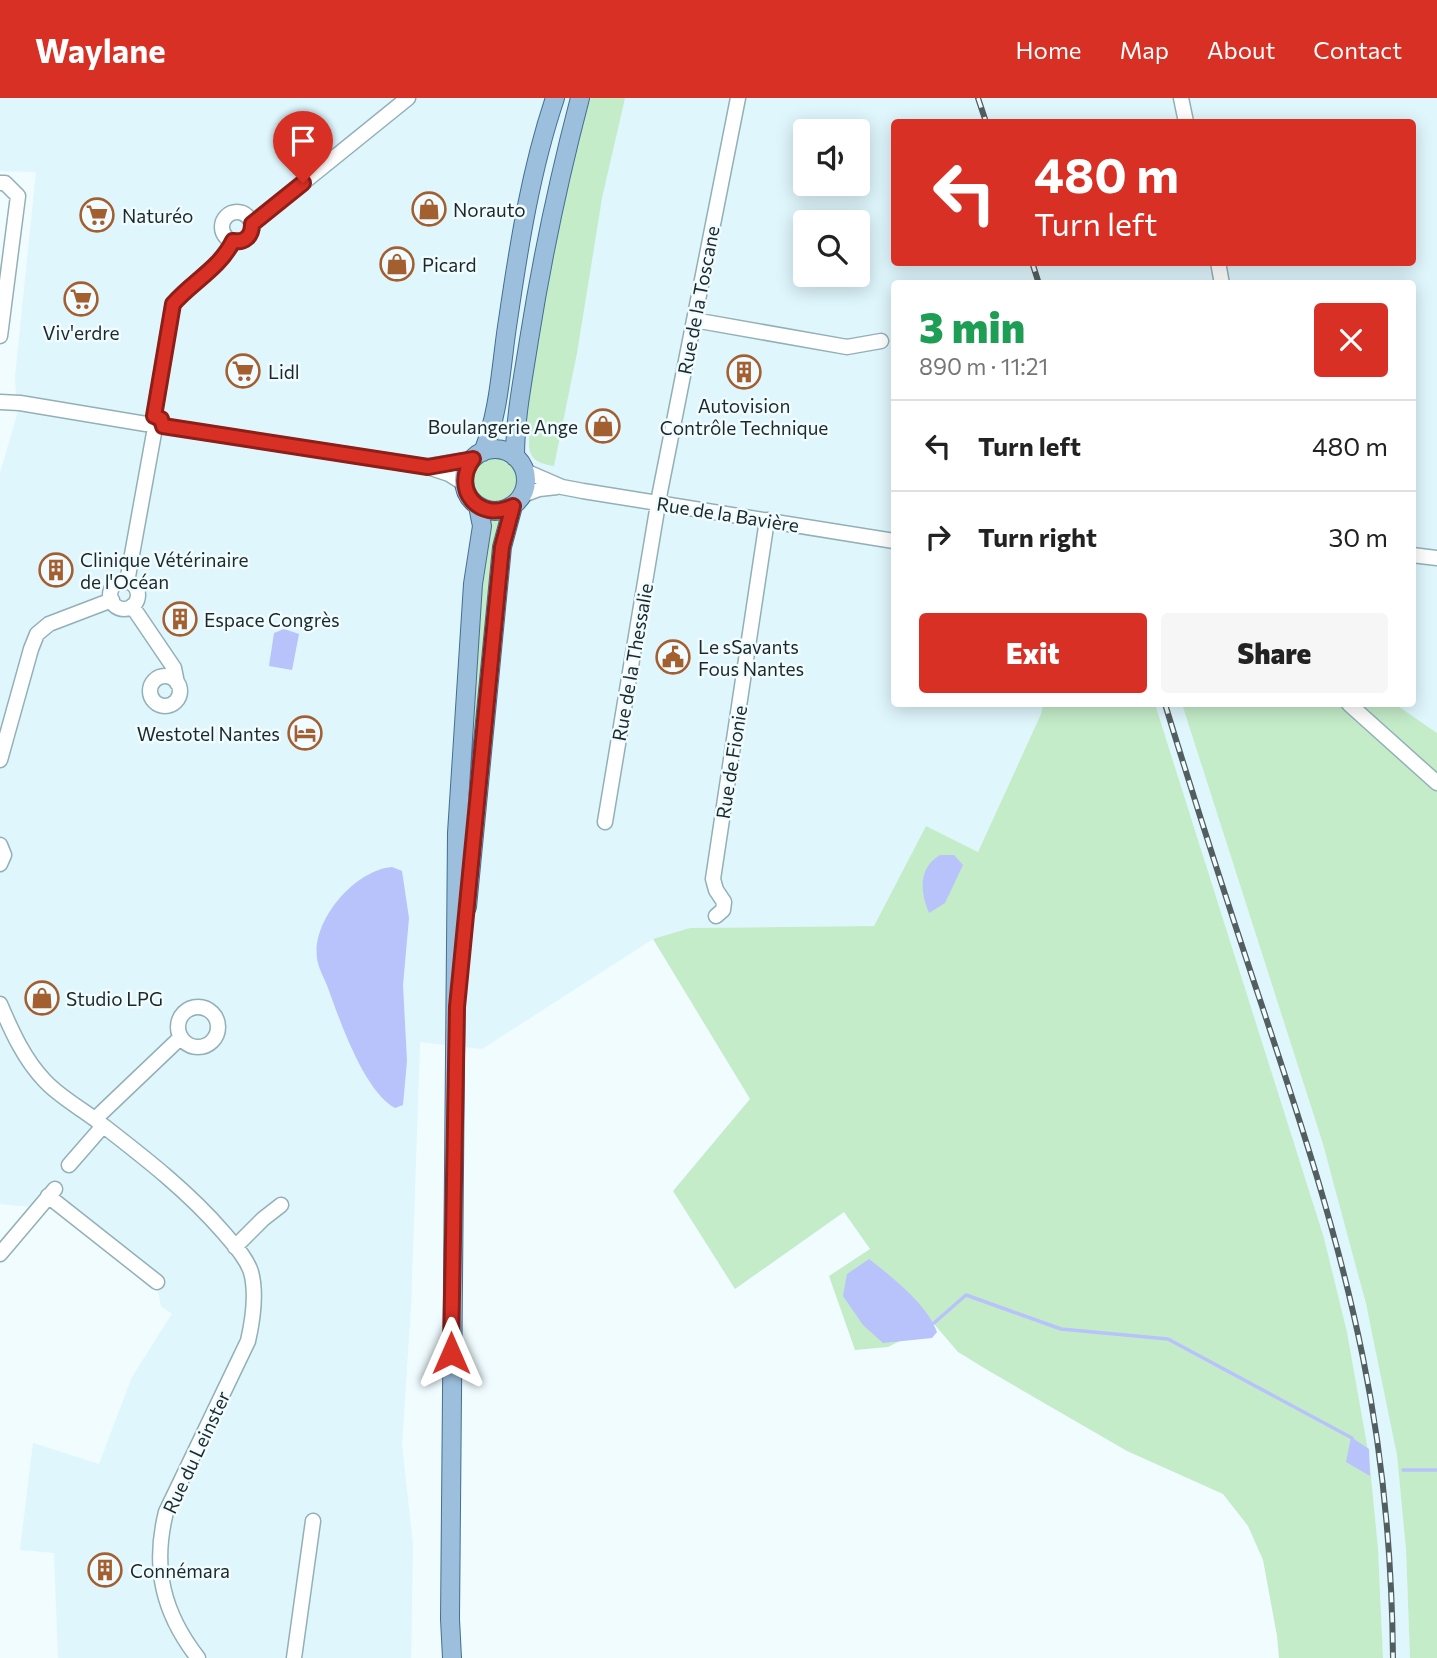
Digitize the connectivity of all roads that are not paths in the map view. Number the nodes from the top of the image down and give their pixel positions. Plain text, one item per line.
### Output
1 (408, 98) edge
2 (555, 98) edge
3 (580, 98) edge
4 (738, 98) edge
5 (1181, 98) edge
6 (1185, 119) edge
7 (0, 183) edge
8 (252, 224) junction
9 (233, 241) junction
10 (694, 320) junction
11 (0, 336) edge
12 (881, 341) dead end
13 (0, 402) edge
14 (154, 425) junction
15 (478, 455) junction
16 (520, 464) junction
17 (428, 467) junction
18 (465, 484) junction
19 (562, 487) junction
20 (518, 501) junction
21 (658, 502) junction
22 (478, 506) junction
23 (767, 520) junction
24 (891, 541) edge
25 (1416, 555) edge
26 (1437, 558) edge
27 (127, 582) junction
28 (112, 600) junction
29 (132, 607) junction
30 (166, 655) junction
31 (161, 677) junction
32 (177, 683) junction
33 (1352, 707) edge
34 (0, 760) edge
35 (1437, 783) edge
36 (605, 822) dead end
37 (0, 845) edge
38 (0, 864) edge
39 (716, 916) dead end
40 (0, 1004) edge
41 (457, 1007) junction
42 (180, 1038) dead end
43 (99, 1123) junction
44 (69, 1166) dead end
45 (281, 1205) dead end
46 (235, 1247) junction
47 (0, 1254) edge
48 (157, 1282) dead end
49 (313, 1521) dead end
50 (450, 1619) junction
51 (198, 1658) edge
52 (294, 1658) edge
53 (444, 1658) edge
54 (452, 1658) edge

1 - 8 street
2 - 15 main road
3 - 16 main road
4 - 10 street, Rue de la Toscane
5 - 6 street
7 - 11 street
8 - 9 street
8 - 9 street
9 - 14 street
10 - 12 street
10 - 21 street, Rue de la Toscane
13 - 14 street
14 - 17 street
14 - 27 street
15 - 16 main road
15 - 17 street
15 - 18 main road
16 - 19 street, Rue de la Bavière
16 - 20 main road
17 - 18 street
18 - 22 main road
19 - 20 street, Rue de la Bavière
19 - 21 street, Rue de la Bavière
20 - 22 main road
20 - 41 main road
21 - 23 street, Rue de la Bavière
21 - 36 street, Rue de la Thessalie
22 - 41 main road
23 - 24 street, Rue de la Bavière
23 - 39 street, Rue de Fionie
25 - 26 street
27 - 28 street
27 - 29 street
28 - 29 street
28 - 34 street
29 - 30 street
30 - 31 street
30 - 32 street
31 - 32 street
31 - 32 street
33 - 35 street
37 - 38 street
40 - 43 street, Rue du Leinster
41 - 50 main road
42 - 43 street
43 - 44 street
43 - 46 street, Rue du Leinster
45 - 46 street
46 - 51 street, Rue du Leinster
47 - 48 street
49 - 52 street
50 - 53 main road
50 - 54 main road

